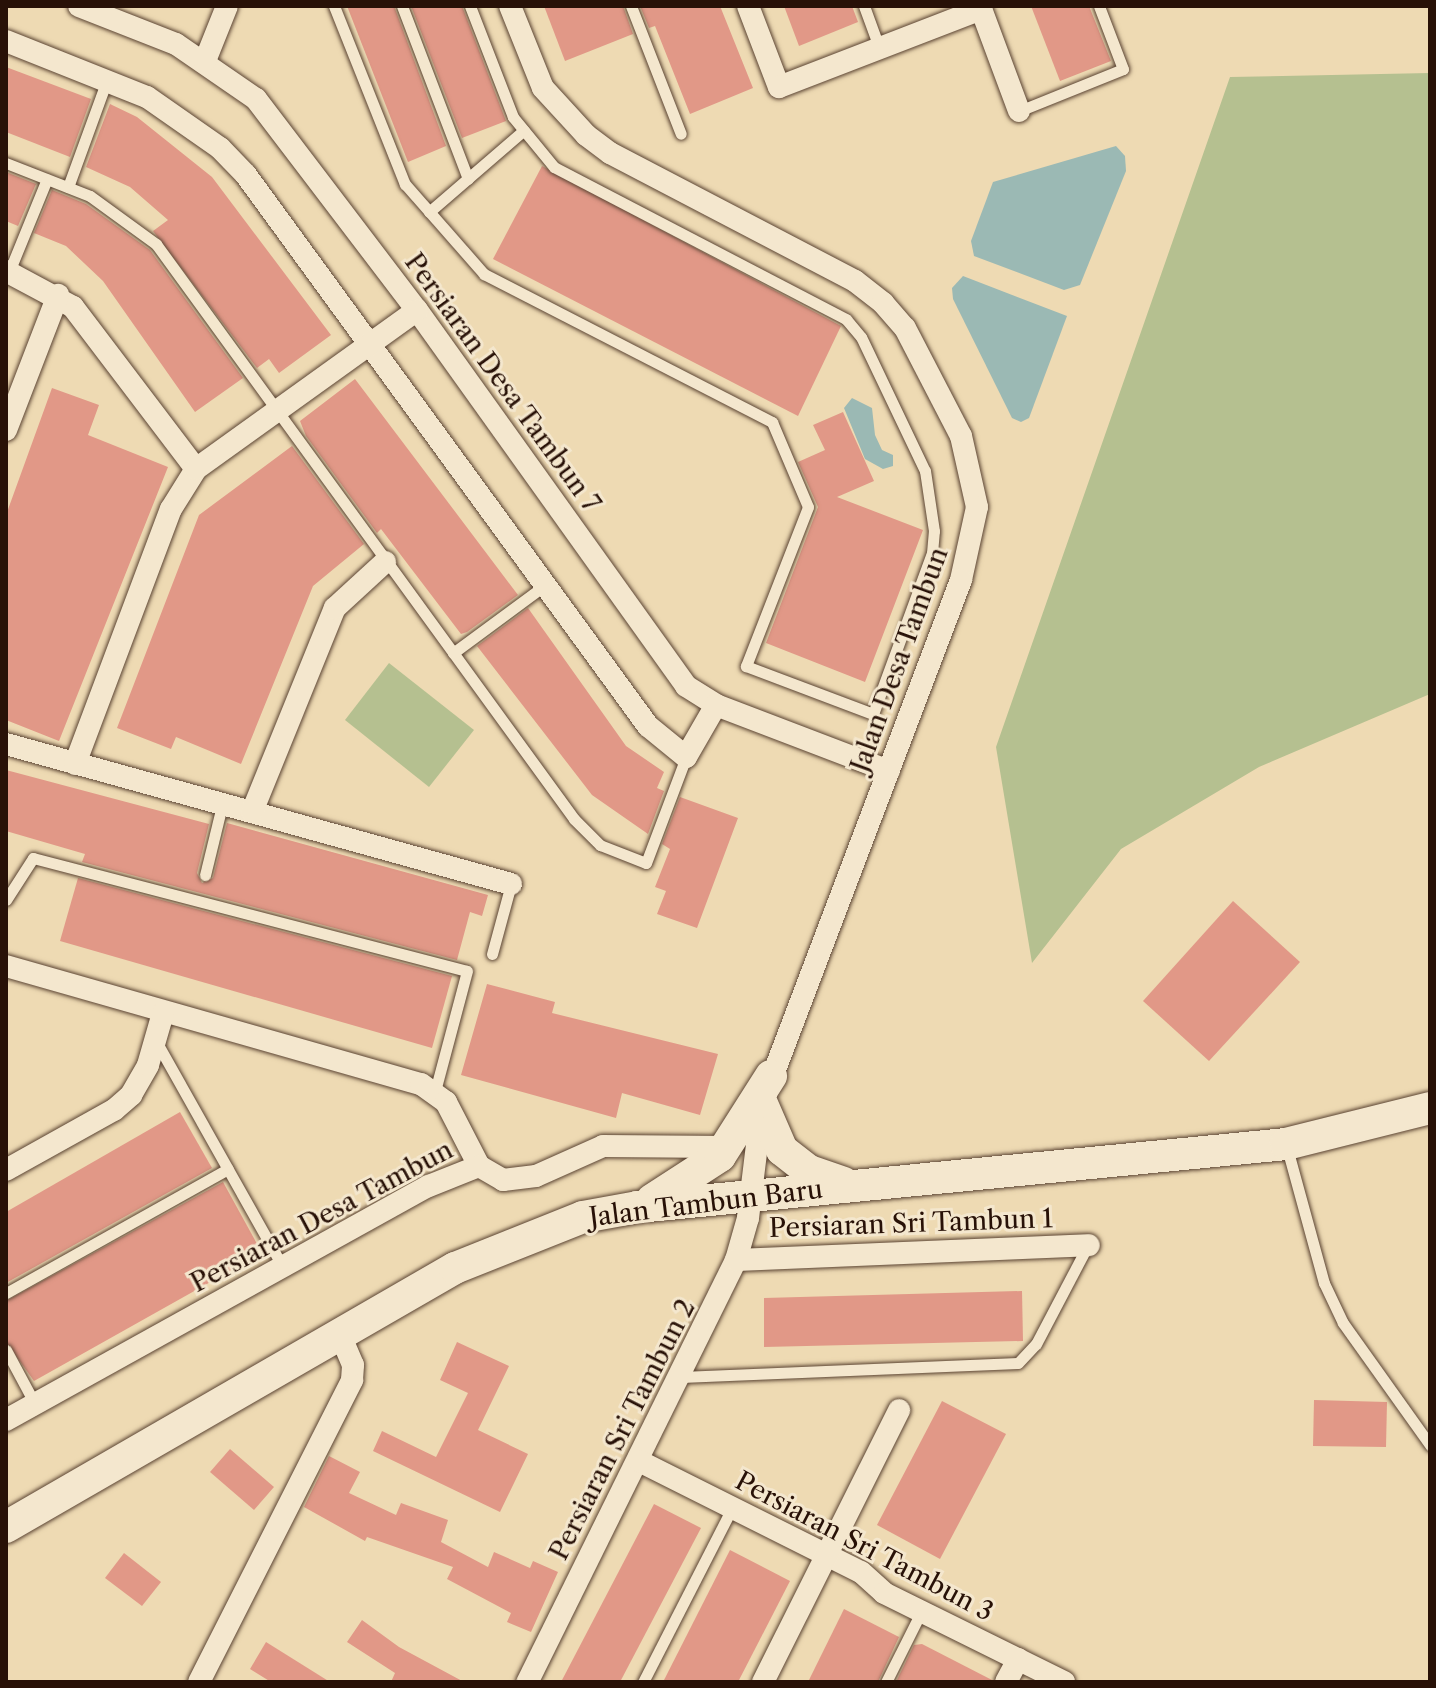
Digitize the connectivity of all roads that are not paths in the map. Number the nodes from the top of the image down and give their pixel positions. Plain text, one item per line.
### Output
1 (79, 6) edge
2 (227, 6) edge
3 (334, 6) edge
4 (402, 6) edge
5 (470, 6) edge
6 (510, 6) edge
7 (631, 6) edge
8 (748, 6) edge
9 (864, 6) edge
10 (1099, 6) edge
11 (980, 7) edge
12 (6, 41) edge
13 (879, 47) junction
14 (205, 61) junction
15 (107, 80) junction
16 (1019, 111) joint
17 (524, 130) junction
18 (681, 134) dead end
19 (6, 163) edge
20 (47, 179) junction
21 (468, 179) junction
22 (68, 187) junction
23 (429, 212) junction
24 (8, 272) edge
25 (58, 295) junction
26 (417, 310) junction
27 (369, 345) junction
28 (275, 411) junction
29 (6, 430) edge
30 (196, 469) junction
31 (385, 562) junction
32 (544, 586) junction
33 (453, 653) junction
34 (716, 705) junction
35 (6, 744) edge
36 (686, 757) junction
37 (75, 764) junction
38 (889, 771) junction
39 (222, 805) junction
40 (252, 812) junction
41 (205, 875) dead end
42 (511, 884) joint
43 (6, 900) edge
44 (492, 954) dead end
45 (6, 966) edge
46 (163, 1013) junction
47 (156, 1040) junction
48 (766, 1090) junction
49 (435, 1091) junction
50 (1430, 1108) edge
51 (1286, 1144) junction
52 (727, 1147) junction
53 (479, 1166) junction
54 (228, 1169) junction
55 (6, 1170) edge
56 (855, 1186) junction
57 (751, 1196) junction
58 (638, 1207) junction
59 (1089, 1245) joint
60 (736, 1260) junction
61 (283, 1267) junction
62 (6, 1293) edge
63 (340, 1334) junction
64 (6, 1350) edge
65 (681, 1377) junction
66 (35, 1404) junction
67 (899, 1410) dead end
68 (6, 1420) edge
69 (1430, 1445) edge
70 (639, 1461) junction
71 (732, 1508) junction
72 (6, 1527) edge
73 (828, 1555) junction
74 (921, 1612) junction
75 (1018, 1659) junction
76 (199, 1682) edge
77 (527, 1682) edge
78 (643, 1682) edge
79 (763, 1682) edge
80 (886, 1682) edge
81 (1006, 1682) edge
82 (1064, 1682) edge

1 - 14 street, Persiaran Desa Tambun 7
2 - 14 street
3 - 23 lane
4 - 21 lane
5 - 17 lane
6 - 38 street, Jalan Desa Tambun
7 - 18 lane
8 - 13 street
9 - 13 lane
10 - 16 lane
11 - 13 street
11 - 16 street
12 - 15 street
14 - 26 street, Persiaran Desa Tambun 7
15 - 22 lane
15 - 27 street
17 - 21 lane
17 - 23 lane
19 - 20 lane
20 - 22 lane
20 - 24 lane
21 - 23 lane
22 - 28 lane
24 - 25 street
25 - 29 street
25 - 30 street
26 - 27 street
26 - 34 street, Persiaran Desa Tambun 7
27 - 28 street
27 - 32 street
28 - 30 street
28 - 31 lane
30 - 37 street
31 - 33 lane
31 - 40 street
32 - 33 lane
32 - 36 street
33 - 36 lane
34 - 36 street
34 - 38 street, Persiaran Desa Tambun 7
35 - 37 street
37 - 39 street
38 - 48 street, Jalan Desa Tambun
39 - 40 street
39 - 41 lane
40 - 42 street
42 - 44 lane
43 - 49 lane
45 - 46 street
46 - 47 street
46 - 49 street
47 - 54 lane
47 - 55 street
48 - 52 main road
48 - 56 main road
48 - 57 street, Jalan Desa Tambun
49 - 53 street
50 - 51 main road, Jalan Tambun Baru
51 - 56 main road, Jalan Tambun Baru
51 - 69 lane
52 - 53 street, Persiaran Desa Tambun
52 - 58 main road
53 - 61 street, Persiaran Desa Tambun
54 - 61 lane
54 - 62 lane
56 - 57 main road, Jalan Tambun Baru
57 - 58 main road, Jalan Tambun Baru
57 - 60 street, Persiaran Sri Tambun 2
58 - 63 main road, Jalan Tambun Baru
59 - 60 street, Persiaran Sri Tambun 1
59 - 65 lane
60 - 65 street, Persiaran Sri Tambun 2
61 - 66 street, Persiaran Desa Tambun
63 - 72 main road, Jalan Tambun Baru
63 - 76 street
64 - 66 lane
65 - 70 street, Persiaran Sri Tambun 2
66 - 68 street, Persiaran Desa Tambun
67 - 73 street
70 - 71 street, Persiaran Sri Tambun 3
70 - 77 street, Persiaran Sri Tambun 2
71 - 73 street, Persiaran Sri Tambun 3
71 - 78 lane
73 - 74 street, Persiaran Sri Tambun 3
73 - 79 street
74 - 75 street, Persiaran Sri Tambun 3
74 - 80 lane
75 - 81 street
75 - 82 street, Persiaran Sri Tambun 3

